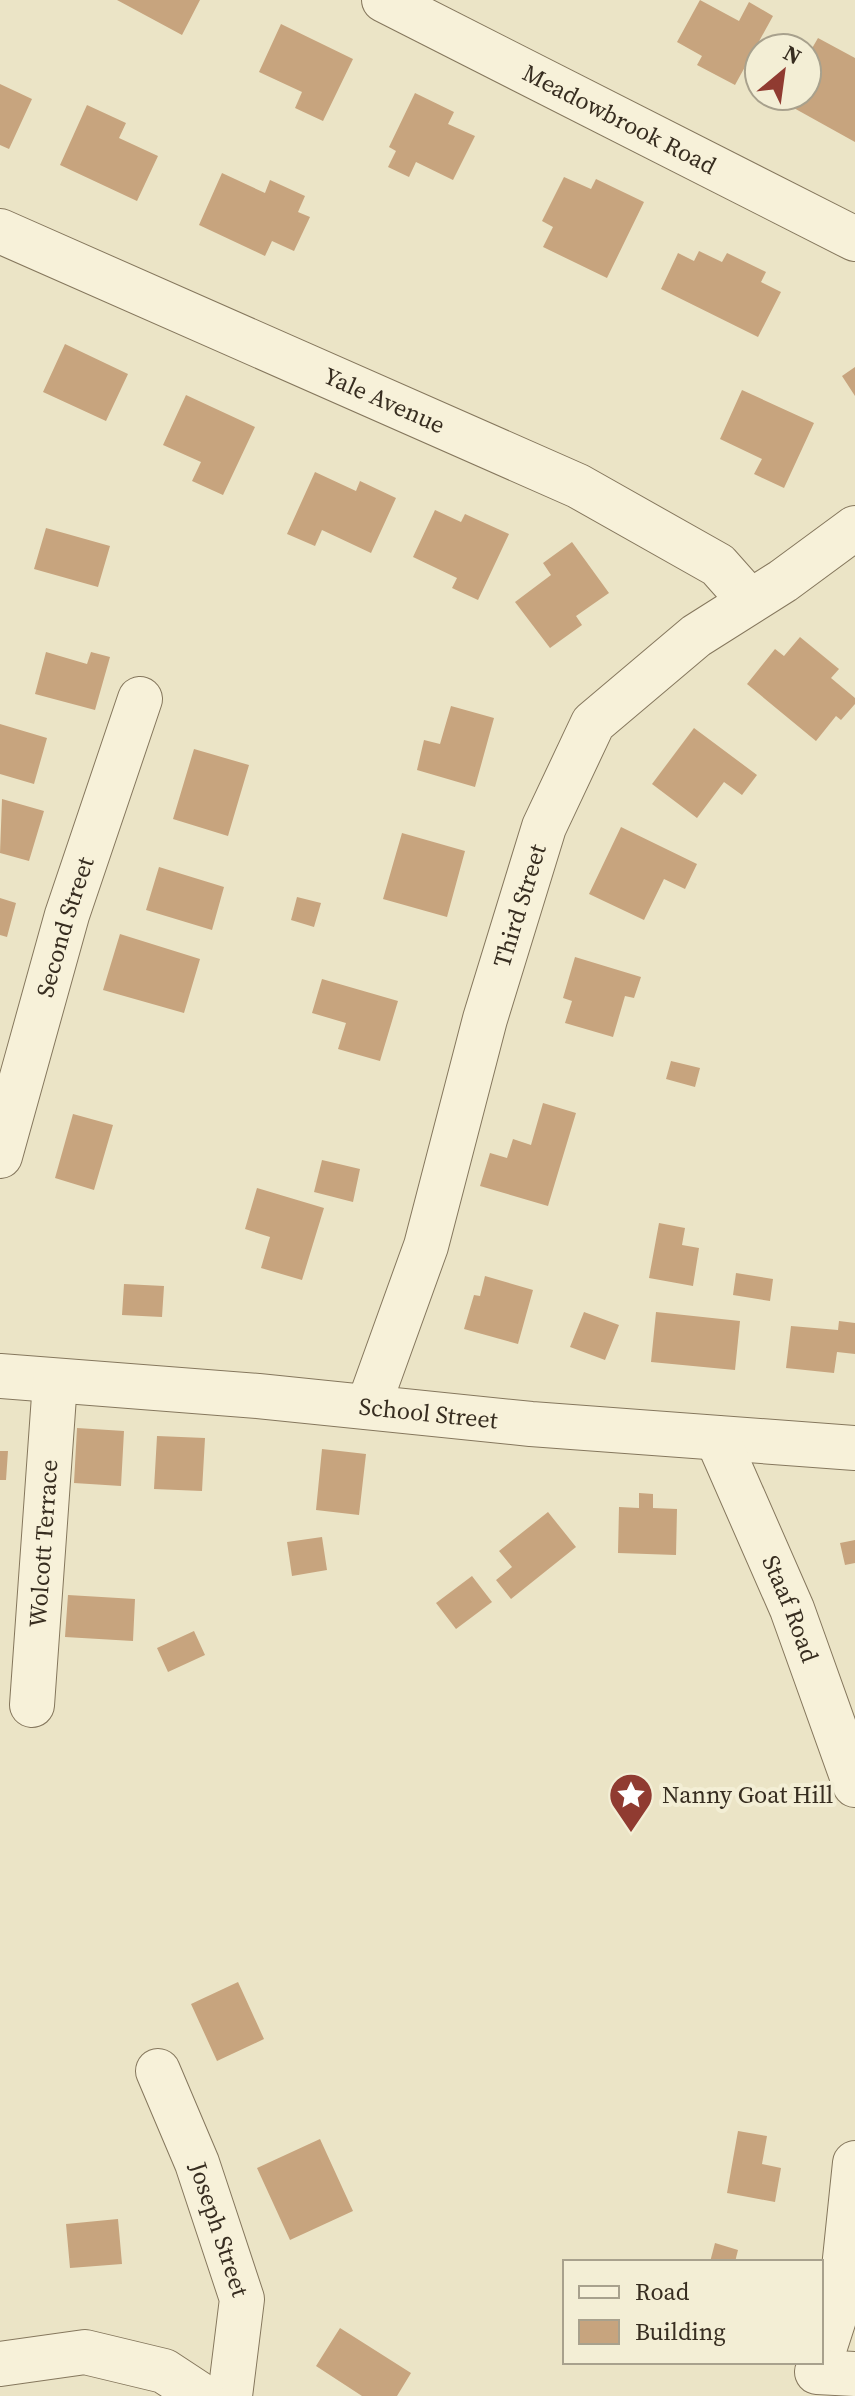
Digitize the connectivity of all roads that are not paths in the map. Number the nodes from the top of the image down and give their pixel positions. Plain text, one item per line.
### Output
1 (384, 0) edge
2 (0, 231) edge
3 (855, 239) edge
4 (855, 528) edge
5 (750, 601) junction
6 (140, 699) dead end
7 (0, 1156) edge
8 (0, 1376) edge
9 (55, 1382) junction
10 (368, 1407) junction
11 (717, 1438) junction
12 (855, 1448) edge
13 (32, 1705) dead end
14 (855, 1785) edge
15 (158, 2071) dead end
16 (855, 2163) edge
17 (0, 2364) edge
18 (824, 2373) edge
19 (202, 2396) edge
20 (230, 2396) edge

1 - 3 street, Meadowbrook Road
2 - 5 street, Yale Avenue
4 - 5 street, Third Street
5 - 10 street, Third Street
6 - 7 street, Second Street
8 - 9 street, School Street
9 - 10 street, School Street
9 - 13 street, Wolcott Terrace
10 - 11 street, School Street
11 - 12 street, School Street
11 - 14 street, Staaf Road
15 - 20 street, Joseph Street
16 - 18 street
17 - 19 street

